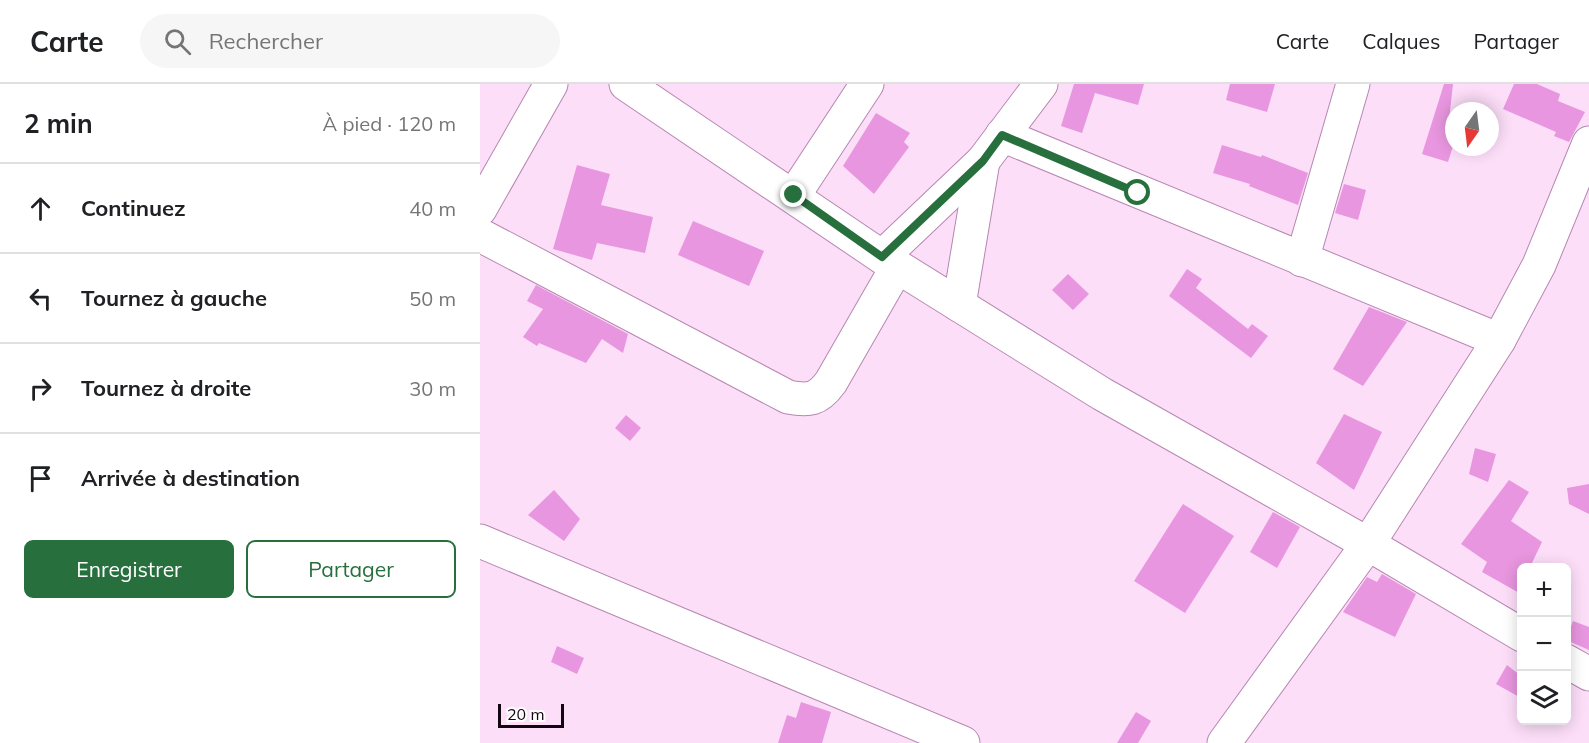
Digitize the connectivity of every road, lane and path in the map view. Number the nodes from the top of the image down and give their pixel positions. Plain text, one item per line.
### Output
1 (551, 84) edge
2 (626, 84) edge
3 (867, 84) edge
4 (1041, 84) edge
5 (1353, 84) edge
6 (1002, 135) junction
7 (1589, 143) edge
8 (983, 161) junction
9 (794, 195) junction
10 (480, 209) edge
11 (480, 235) edge
12 (1302, 260) junction
13 (890, 262) junction
14 (959, 305) junction
15 (1499, 340) junction
16 (480, 541) edge
17 (1368, 544) junction
18 (1517, 633) edge
19 (1571, 664) edge
20 (1589, 674) edge
21 (963, 743) edge
22 (1224, 743) edge

1 - 10 street
2 - 9 street
3 - 9 street
4 - 6 street
5 - 12 street
6 - 8 street
6 - 12 street
7 - 15 street
8 - 13 street
8 - 14 street
9 - 13 street
11 - 13 street
12 - 15 street
13 - 14 street
14 - 17 street
15 - 17 street
16 - 21 street
17 - 18 street
17 - 22 street
19 - 20 street

